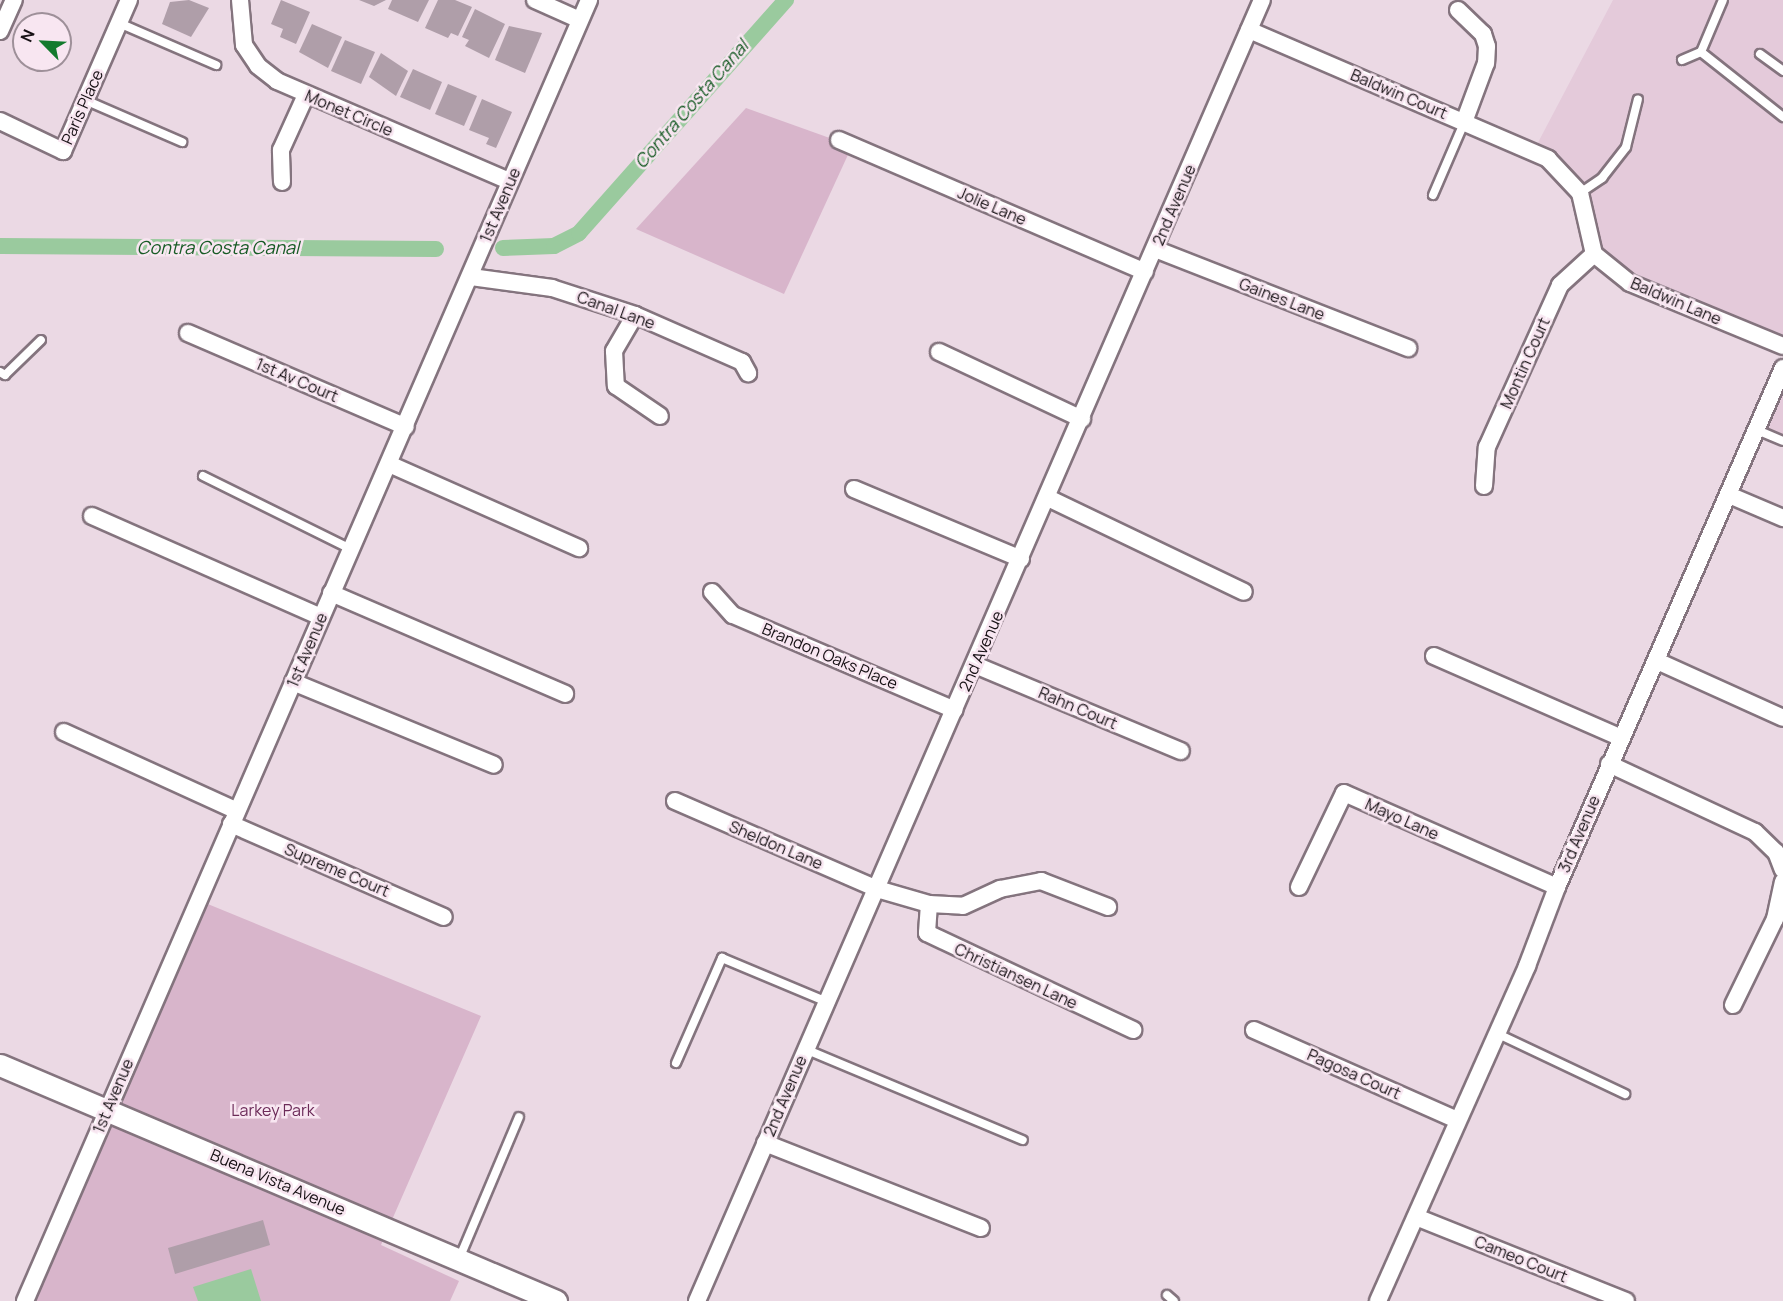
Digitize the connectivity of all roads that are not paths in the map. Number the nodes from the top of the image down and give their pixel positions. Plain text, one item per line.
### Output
1 (14, 0) edge
2 (129, 0) edge
3 (240, 0) edge
4 (535, 0) edge
5 (589, 0) edge
6 (1262, 0) edge
7 (1723, 0) edge
8 (1458, 10) dead end
9 (580, 20) junction
10 (119, 23) junction
11 (1249, 30) junction
12 (0, 32) edge
13 (1701, 52) junction
14 (1760, 54) dead end
15 (1682, 60) dead end
16 (216, 65) dead end
17 (1783, 71) edge
18 (306, 95) junction
19 (1638, 99) dead end
20 (85, 100) junction
21 (1783, 117) edge
22 (0, 121) edge
23 (1464, 122) junction
24 (839, 140) dead end
25 (182, 142) dead end
26 (509, 181) junction
27 (282, 182) dead end
28 (1580, 193) junction
29 (1433, 195) dead end
30 (1155, 249) junction
31 (1594, 254) junction
32 (1145, 272) junction
33 (471, 277) junction
34 (634, 315) junction
35 (188, 333) dead end
36 (41, 340) dead end
37 (1783, 346) edge
38 (1408, 348) dead end
39 (939, 352) dead end
40 (1783, 368) edge
41 (0, 372) edge
42 (748, 374) dead end
43 (660, 416) dead end
44 (1082, 419) junction
45 (406, 427) junction
46 (1757, 430) junction
47 (1783, 441) edge
48 (389, 464) junction
49 (203, 476) dead end
50 (1484, 486) dead end
51 (854, 489) dead end
52 (1729, 495) junction
53 (1048, 498) junction
54 (92, 516) dead end
55 (1783, 518) edge
56 (579, 548) dead end
57 (351, 549) junction
58 (1021, 559) junction
59 (712, 592) dead end
60 (1244, 592) dead end
61 (331, 594) junction
62 (321, 617) junction
63 (1434, 656) dead end
64 (1657, 661) junction
65 (975, 665) junction
66 (294, 682) junction
67 (565, 694) dead end
68 (955, 711) junction
69 (1783, 718) edge
70 (64, 732) dead end
71 (1622, 738) junction
72 (1181, 751) dead end
73 (1609, 764) junction
74 (494, 765) dead end
75 (675, 801) dead end
76 (234, 818) junction
77 (1783, 870) edge
78 (1783, 882) edge
79 (1299, 887) dead end
80 (1557, 887) junction
81 (877, 889) junction
82 (929, 904) junction
83 (1108, 907) dead end
84 (444, 916) dead end
85 (826, 1002) junction
86 (1733, 1005) dead end
87 (1133, 1030) dead end
88 (1254, 1030) dead end
89 (1496, 1033) junction
90 (805, 1049) junction
91 (676, 1063) dead end
92 (0, 1065) edge
93 (1624, 1095) dead end
94 (107, 1111) junction
95 (519, 1117) dead end
96 (1455, 1119) junction
97 (1023, 1140) dead end
98 (765, 1143) junction
99 (1416, 1217) junction
100 (981, 1228) dead end
101 (459, 1259) junction
102 (1167, 1295) dead end
103 (25, 1301) edge
104 (556, 1301) edge
105 (697, 1301) edge
106 (1174, 1301) edge
107 (1378, 1301) edge
108 (1626, 1301) edge

1 - 12 street
2 - 10 street, Paris Place
3 - 18 street, Monet Circle
4 - 9 street
5 - 9 street, 1st Avenue
6 - 11 street, 2nd Avenue
7 - 13 lane
8 - 23 street, Baldwin Court
9 - 26 street, 1st Avenue
10 - 16 lane
10 - 20 street, Paris Place
11 - 23 street, Baldwin Court
11 - 30 street, 2nd Avenue
13 - 15 lane
13 - 21 lane
14 - 17 lane
18 - 26 street, Monet Circle
18 - 27 street
19 - 28 lane
20 - 22 street, Paris Place
20 - 25 lane
23 - 28 street
23 - 29 lane
24 - 32 street, Jolie Lane
26 - 33 street, 1st Avenue
28 - 31 street
30 - 32 street, 2nd Avenue
30 - 38 street, Gaines Lane
31 - 37 street, Baldwin Lane
31 - 50 street, Montin Court
32 - 44 street, 2nd Avenue
33 - 34 street, Canal Lane
33 - 45 street, 1st Avenue
34 - 42 street, Canal Lane
34 - 43 street
35 - 45 street, 1st Av Court
36 - 41 lane
39 - 44 street
40 - 46 street, 3rd Avenue
44 - 53 street, 2nd Avenue
45 - 48 street, 1st Avenue
46 - 47 lane
46 - 52 street, 3rd Avenue
48 - 56 street
48 - 57 street, 1st Avenue
49 - 57 lane
51 - 58 street
52 - 55 street
52 - 64 street, 3rd Avenue
53 - 58 street, 2nd Avenue
53 - 60 street
54 - 62 street
57 - 61 street, 1st Avenue
58 - 65 street, 2nd Avenue
59 - 68 street, Brandon Oaks Place
61 - 62 street, 1st Avenue
61 - 67 street
62 - 66 street, 1st Avenue
63 - 71 street
64 - 69 street
64 - 71 street, 3rd Avenue
65 - 68 street, 2nd Avenue
65 - 72 street, Rahn Court
66 - 74 street
66 - 76 street, 1st Avenue
68 - 81 street, 2nd Avenue
70 - 76 street, Supreme Court
71 - 73 street, 3rd Avenue
73 - 77 street
73 - 80 street, 3rd Avenue
75 - 81 street, Sheldon Lane
76 - 84 street, Supreme Court
76 - 94 street, 1st Avenue
78 - 86 street
79 - 80 street, Mayo Lane
80 - 89 street, 3rd Avenue
81 - 82 street, Sheldon Lane
81 - 85 street, 2nd Avenue
82 - 83 street, Sheldon Lane
82 - 87 street, Christiansen Lane
85 - 90 street, 2nd Avenue
85 - 91 lane
88 - 96 street, Pagosa Court
89 - 93 lane
89 - 96 street, 3rd Avenue
90 - 97 lane
90 - 98 street, 2nd Avenue
92 - 94 street, Buena Vista Avenue
94 - 101 street, Buena Vista Avenue
94 - 103 street, 1st Avenue
95 - 101 lane
96 - 99 street, 3rd Avenue
98 - 100 street
98 - 105 street, 2nd Avenue
99 - 107 street, 3rd Avenue
99 - 108 street, Cameo Court
101 - 104 street, Buena Vista Avenue
102 - 106 lane

